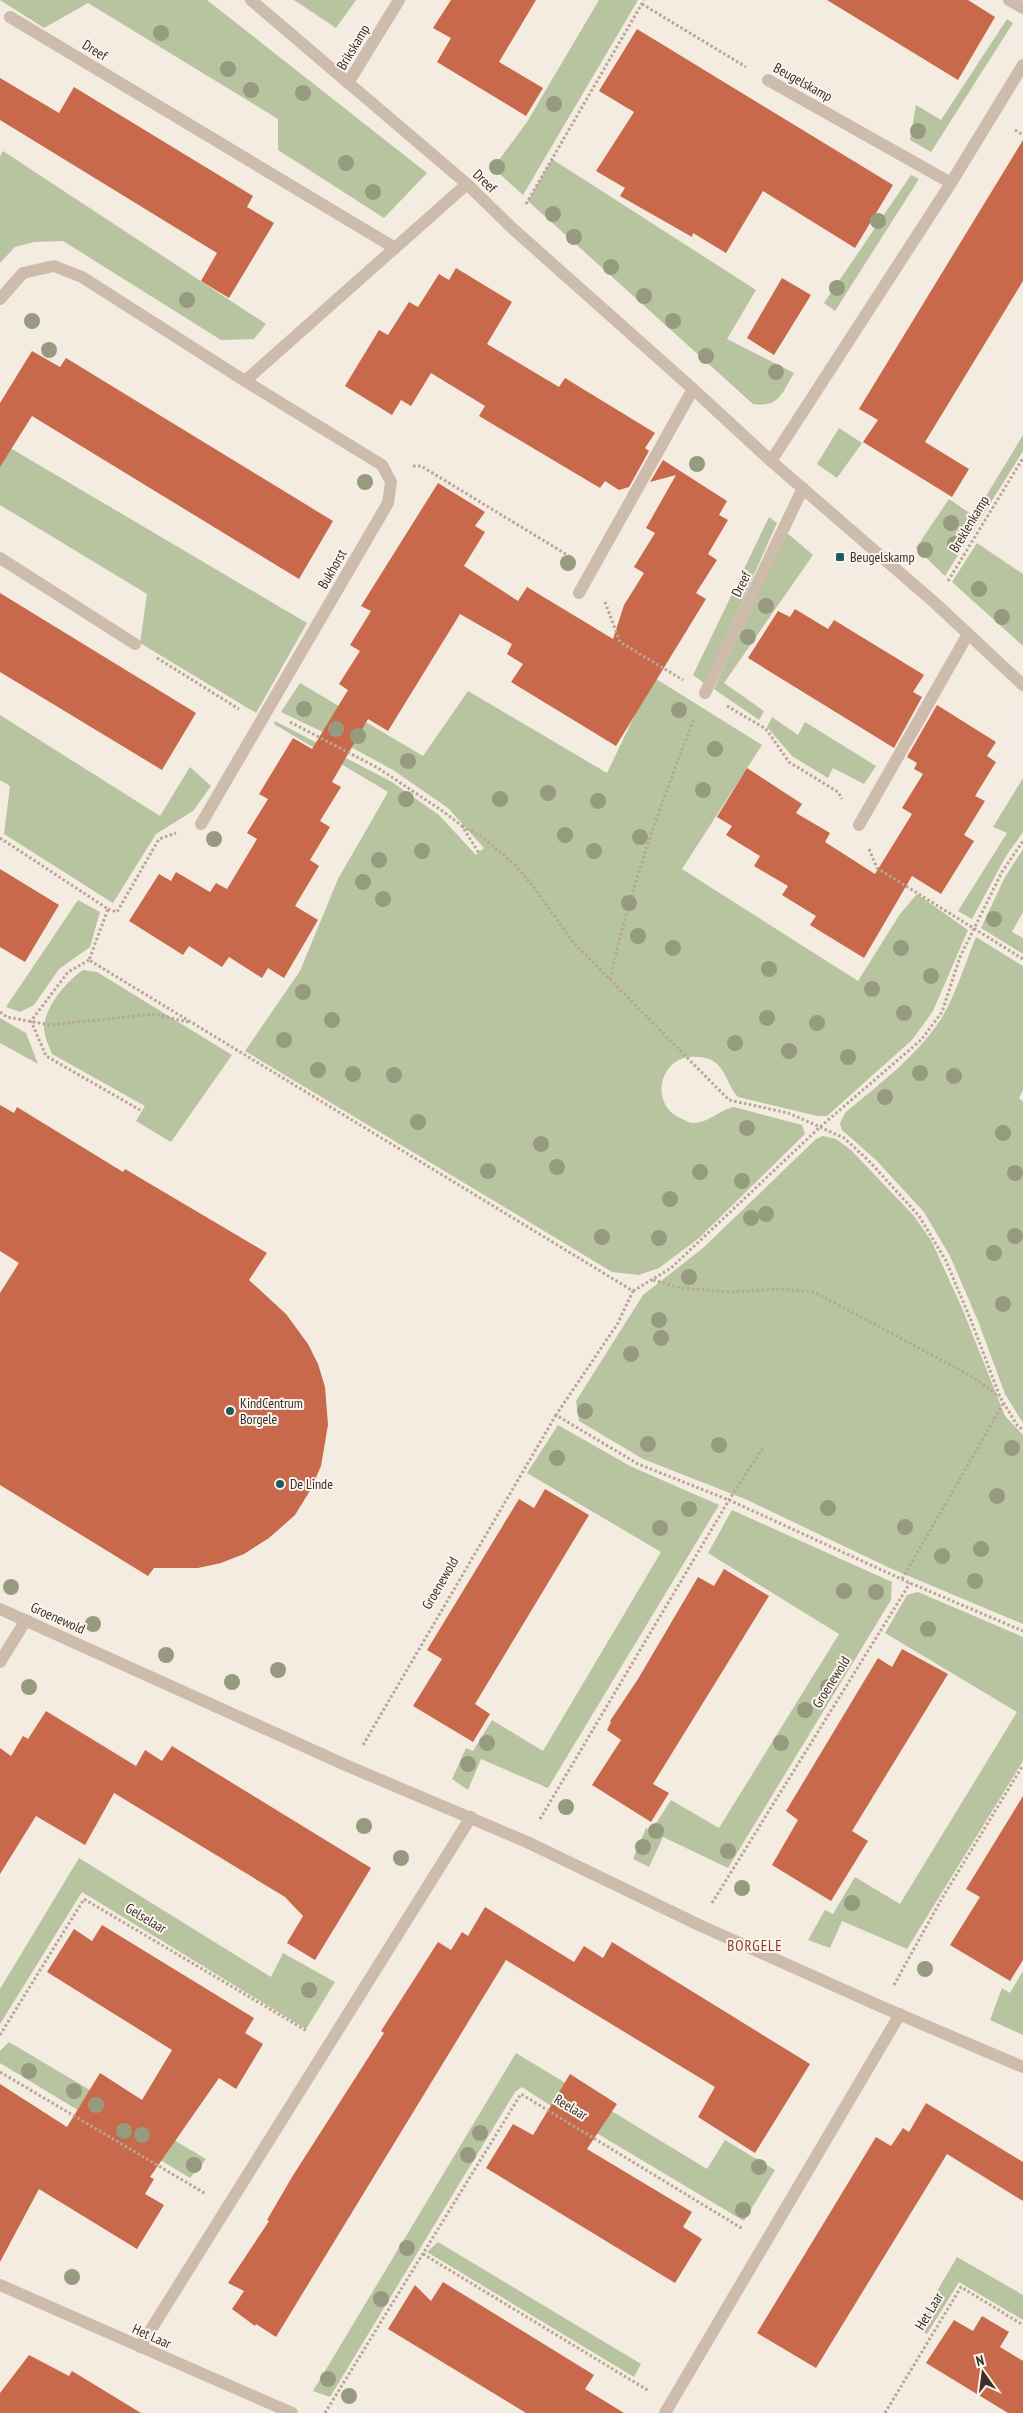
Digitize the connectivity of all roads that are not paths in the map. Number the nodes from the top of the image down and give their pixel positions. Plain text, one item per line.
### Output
1 (251, 0) edge
2 (399, 0) edge
3 (1009, 0) edge
4 (1023, 8) edge
5 (10, 17) dead end
6 (1023, 65) edge
7 (768, 80) road end
8 (348, 84) junction
9 (951, 183) junction
10 (467, 184) junction
11 (395, 248) junction
12 (0, 299) edge
13 (245, 381) junction
14 (693, 389) junction
15 (771, 461) junction
16 (803, 488) junction
17 (0, 558) edge
18 (580, 593) dead end
19 (968, 634) junction
20 (136, 644) road end
21 (1023, 684) edge
22 (705, 693) road end
23 (201, 824) road end
24 (859, 825) road end
25 (0, 1609) edge
26 (26, 1620) junction
27 (0, 1662) edge
28 (471, 1817) junction
29 (900, 2014) junction
30 (1023, 2067) edge
31 (0, 2285) edge
32 (140, 2347) junction
33 (668, 2409) edge
34 (292, 2413) edge

1 - 8 street, Dreef
2 - 8 street, Brikskamp
3 - 4 street
5 - 11 street, Dreef
6 - 9 street
7 - 9 street, Beugelskamp
8 - 10 street, Dreef
9 - 15 street
10 - 11 street
10 - 14 street, Dreef
11 - 13 street
12 - 13 street
13 - 23 street, Bukhorst
14 - 15 street, Dreef
14 - 18 street
15 - 16 street, Dreef
16 - 19 street, Dreef
16 - 22 street, Dreef
17 - 20 street
19 - 21 street, Dreef
19 - 24 street
25 - 26 street, Groenewold
26 - 27 street
26 - 28 street, Groenewold
28 - 29 street, Groenewold
28 - 32 street
29 - 30 street, Groenewold
29 - 33 street
31 - 32 street, Het Laar
32 - 34 street, Het Laar

